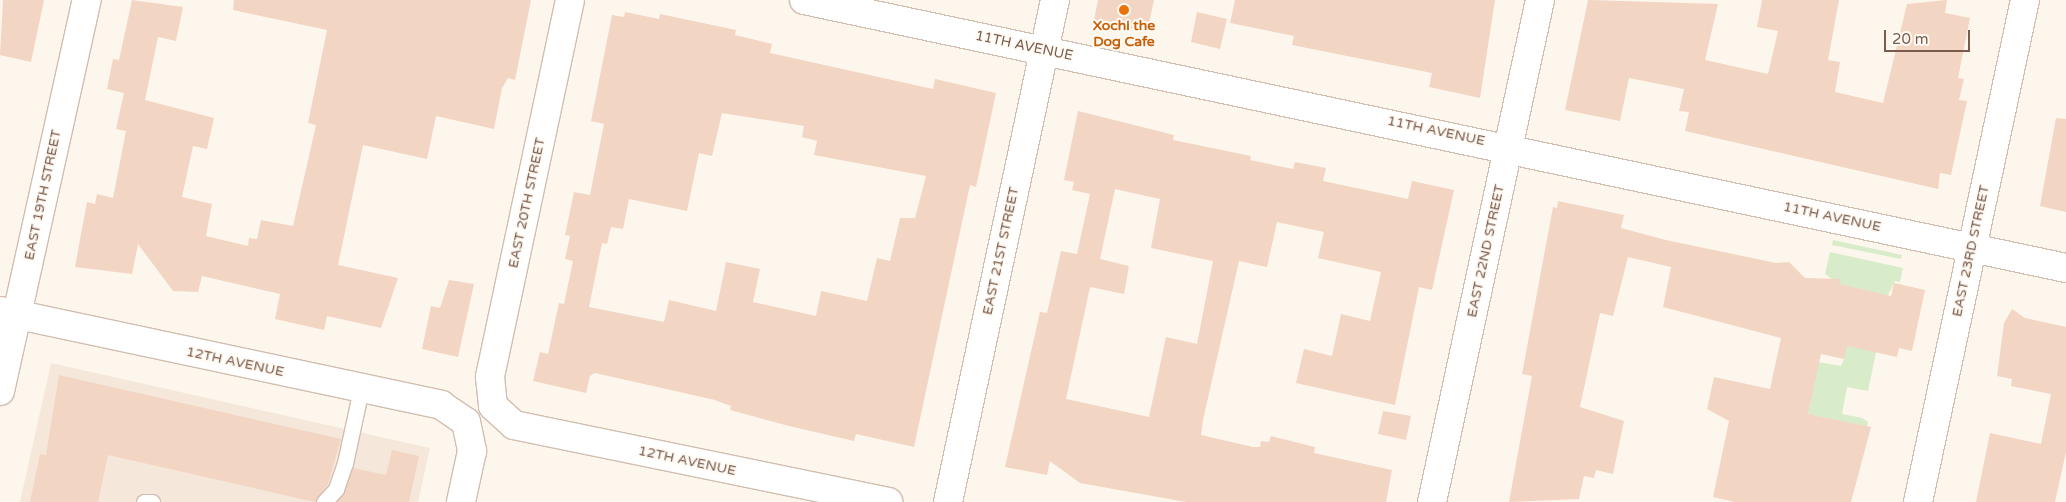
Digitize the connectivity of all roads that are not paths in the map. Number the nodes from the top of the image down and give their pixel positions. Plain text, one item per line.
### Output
1 (87, 0) edge
2 (570, 0) edge
3 (804, 0) edge
4 (1055, 0) edge
5 (1540, 0) edge
6 (2026, 0) edge
7 (1044, 50) junction
8 (1508, 146) junction
9 (1972, 247) junction
10 (2066, 268) edge
11 (8, 312) edge
12 (361, 389) junction
13 (0, 391) edge
14 (493, 406) joint
15 (144, 502) edge
16 (152, 502) edge
17 (324, 502) edge
18 (461, 502) edge
19 (888, 502) edge
20 (948, 502) edge
21 (1432, 502) edge
22 (1918, 502) edge

1 - 11 street, EAST 19TH STREET
2 - 14 street, EAST 20TH STREET
3 - 7 street, 11TH AVENUE
4 - 7 street, EAST 21ST STREET
5 - 8 street, EAST 22ND STREET
6 - 9 street, EAST 23RD STREET
7 - 8 street, 11TH AVENUE
7 - 20 street, EAST 21ST STREET
8 - 9 street, 11TH AVENUE
8 - 21 street, EAST 22ND STREET
9 - 10 street, 11TH AVENUE
9 - 22 street, EAST 23RD STREET
11 - 12 street, 12TH AVENUE
11 - 13 street, EAST 19TH STREET
12 - 17 lane
12 - 18 street, 12TH AVENUE
14 - 19 street, 12TH AVENUE
15 - 16 lane

